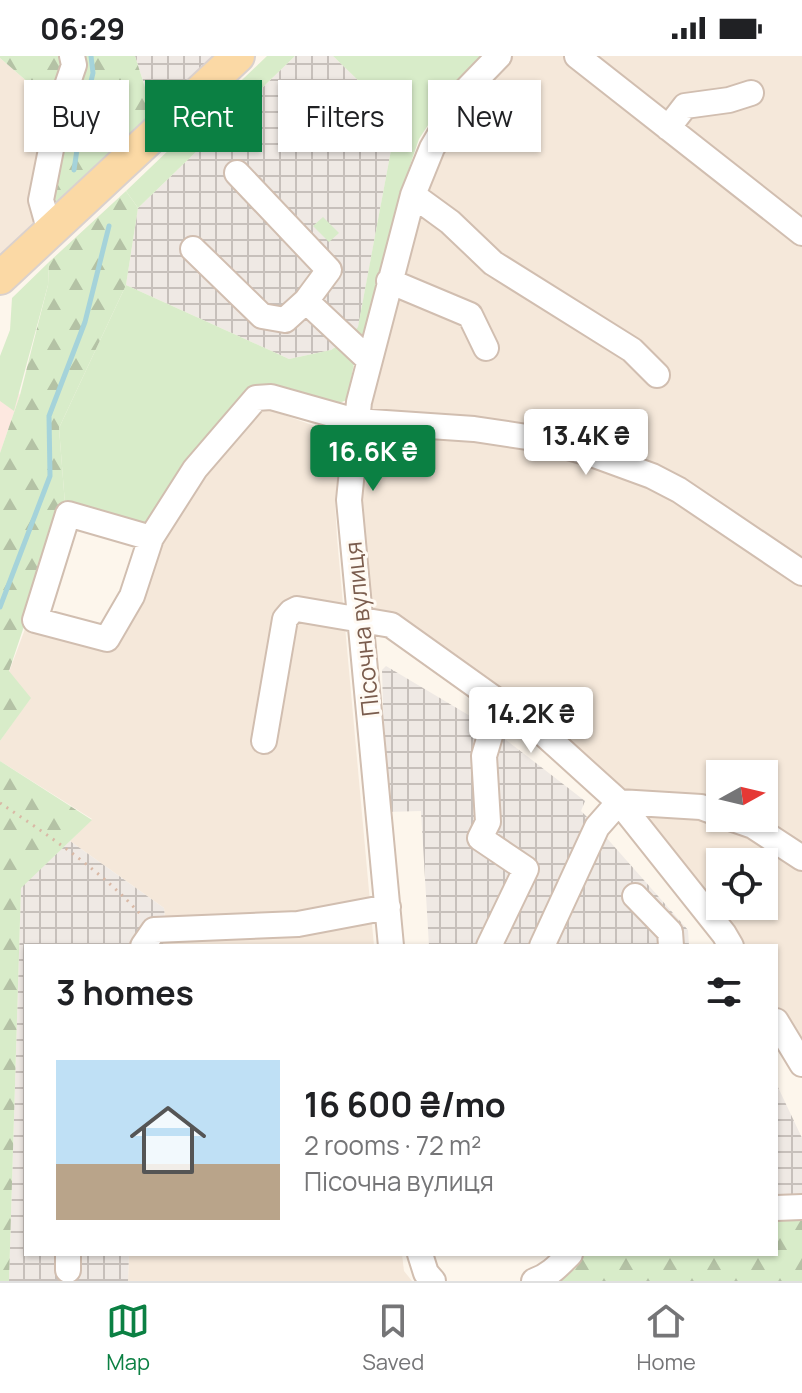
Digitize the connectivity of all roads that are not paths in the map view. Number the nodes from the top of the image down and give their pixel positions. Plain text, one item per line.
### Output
1 (72, 56) edge
2 (238, 56) edge
3 (499, 56) edge
4 (577, 56) edge
5 (751, 93) dead end
6 (668, 128) junction
7 (237, 173) dead end
8 (413, 195) junction
9 (50, 232) junction
10 (802, 233) edge
11 (193, 249) dead end
12 (0, 278) edge
13 (389, 281) junction
14 (306, 301) junction
15 (486, 348) dead end
16 (369, 360) junction
17 (657, 375) dead end
18 (356, 421) junction
19 (151, 538) junction
20 (802, 573) edge
21 (361, 620) junction
22 (506, 708) junction
23 (264, 741) dead end
24 (619, 802) junction
25 (706, 809) edge
26 (766, 832) edge
27 (798, 846) edge
28 (635, 896) dead end
29 (388, 907) junction
30 (148, 938) edge
31 (391, 944) edge
32 (490, 944) edge
33 (543, 944) edge
34 (671, 944) edge
35 (730, 944) edge
36 (778, 1024) edge
37 (802, 1064) edge
38 (802, 1207) edge
39 (778, 1208) edge
40 (421, 1256) edge
41 (568, 1256) edge
42 (433, 1281) edge
43 (534, 1281) edge

1 - 9 street
2 - 9 main road
3 - 8 street, Пісочна вулиця
4 - 6 street
5 - 6 street
6 - 10 street
7 - 14 street
8 - 13 street, Пісочна вулиця
8 - 17 street
9 - 12 main road
11 - 14 street
13 - 15 street
13 - 16 street, Пісочна вулиця
14 - 16 street
16 - 18 street, Пісочна вулиця
18 - 19 street
18 - 20 street
18 - 21 street, Пісочна вулиця
19 - 19 street
21 - 22 street
21 - 23 street
21 - 29 street, Пісочна вулиця
22 - 24 street
22 - 32 street
24 - 25 street
24 - 33 street
24 - 35 street
26 - 27 street
28 - 34 street
29 - 30 street
29 - 31 street, Пісочна вулиця
36 - 37 street
38 - 39 street
40 - 42 street
41 - 43 street

